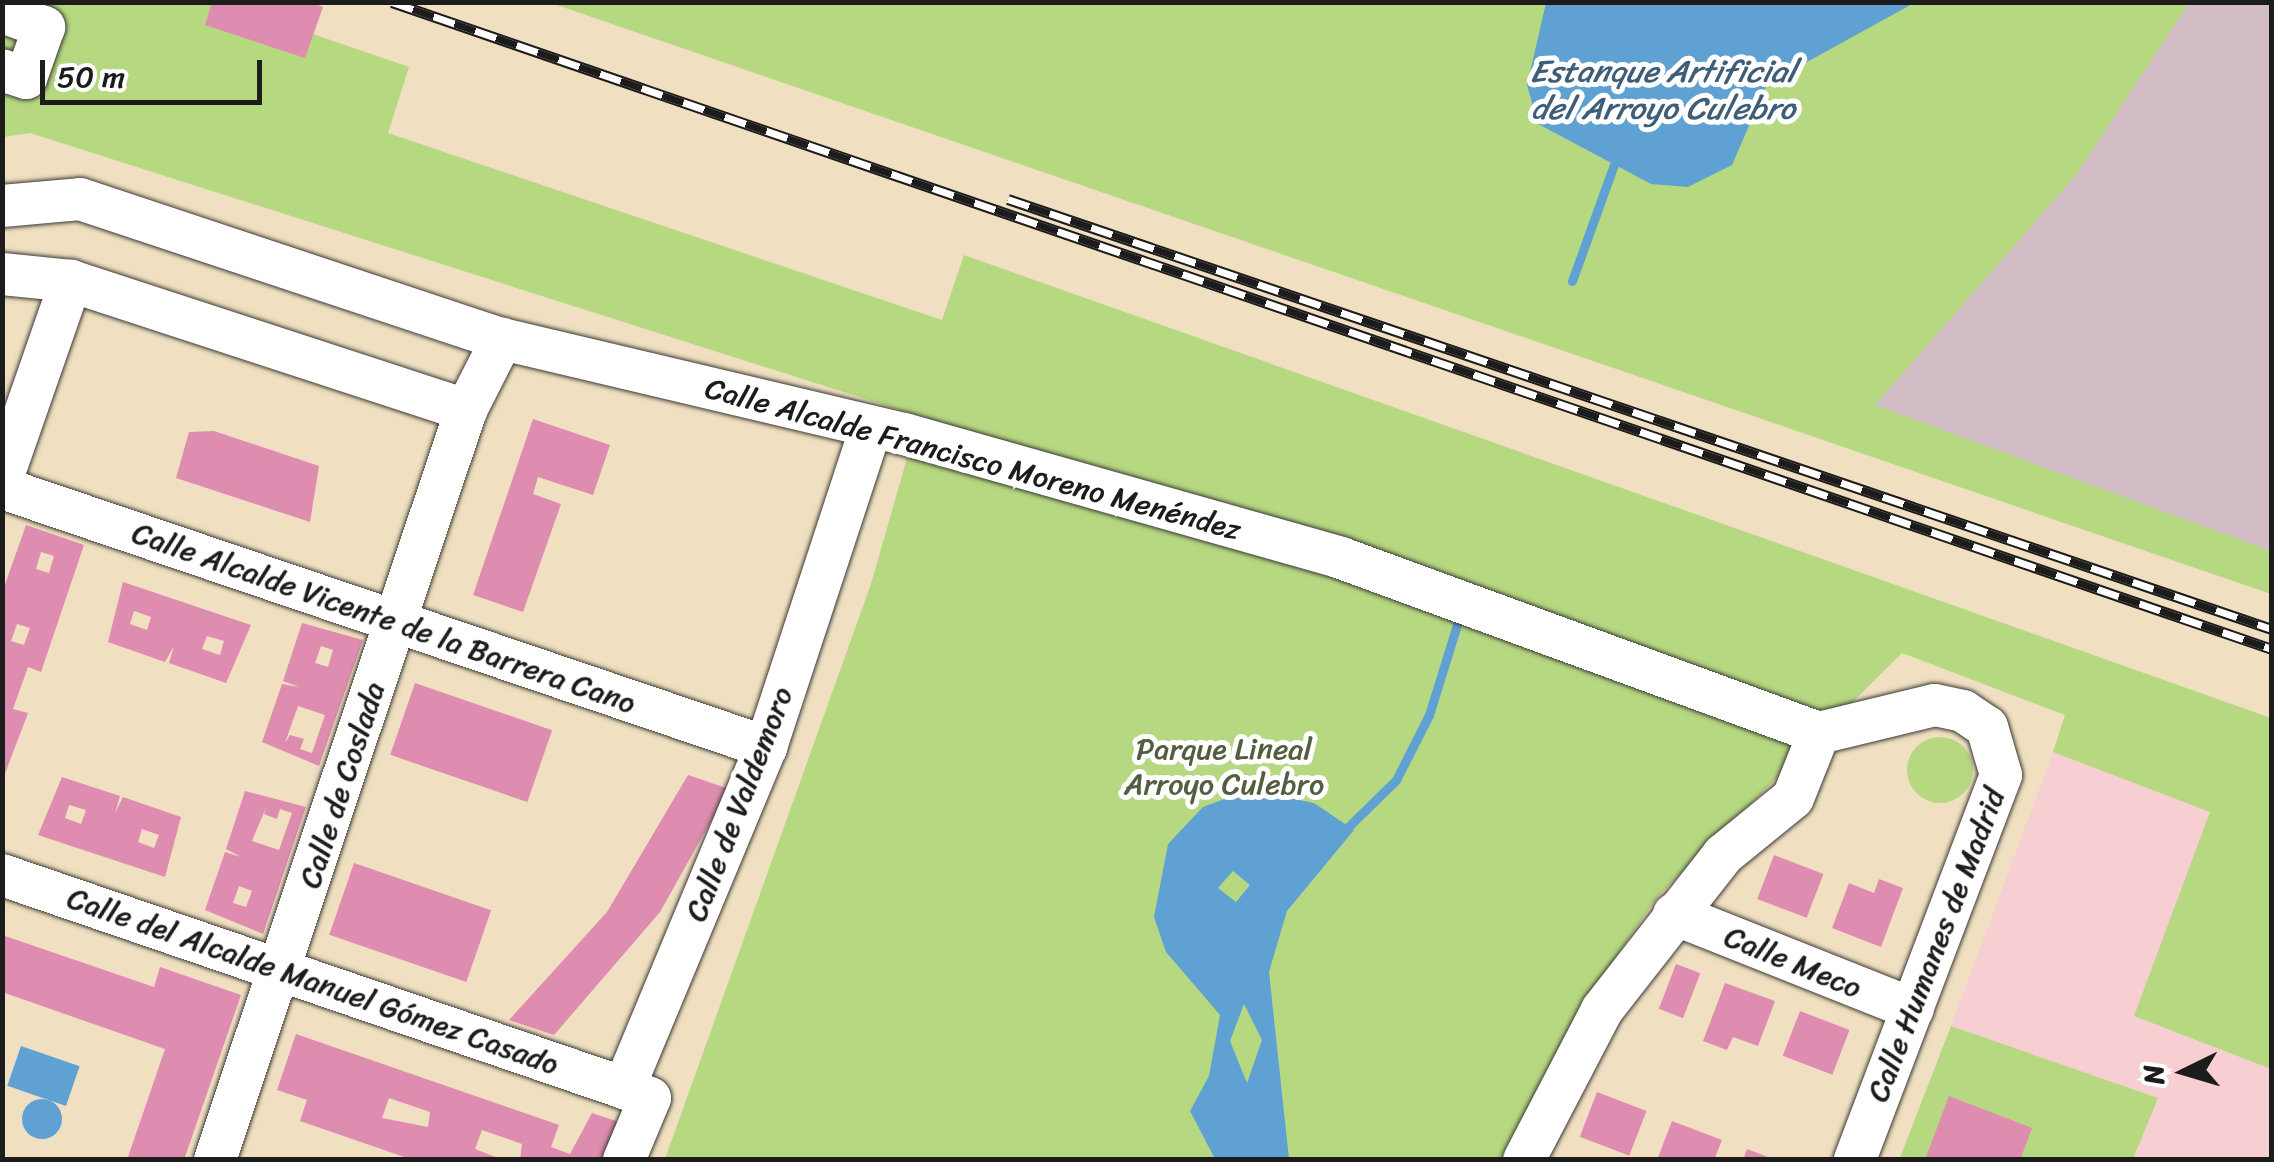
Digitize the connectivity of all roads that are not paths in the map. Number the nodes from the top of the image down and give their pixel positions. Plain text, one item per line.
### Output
1 (2, 12) edge
2 (2, 70) edge
3 (2, 206) edge
4 (2, 274) edge
5 (71, 282) junction
6 (502, 340) junction
7 (466, 410) junction
8 (871, 427) junction
9 (2, 478) edge
10 (2, 488) edge
11 (396, 621) junction
12 (1820, 733) junction
13 (766, 747) junction
14 (2, 875) edge
15 (1674, 914) junction
16 (280, 970) junction
17 (1913, 1010) junction
18 (624, 1088) junction
19 (215, 1160) edge
20 (624, 1160) edge
21 (1524, 1160) edge
22 (1855, 1160) edge

1 - 2 street
3 - 6 street, Calle Alcalde Francisco Moreno Menéndez
4 - 5 street
5 - 7 street
5 - 9 street
6 - 7 street, Calle de Coslada
6 - 8 street, Calle Alcalde Francisco Moreno Menéndez
7 - 11 street, Calle de Coslada
8 - 12 street, Calle Alcalde Francisco Moreno Menéndez
8 - 13 street, Calle de Valdemoro
10 - 11 street, Calle Alcalde Vicente de la Barrera Cano
11 - 13 street, Calle Alcalde Vicente de la Barrera Cano
11 - 16 street, Calle de Coslada
12 - 15 street
12 - 17 street, Calle Humanes de Madrid
13 - 18 street, Calle de Valdemoro
14 - 16 street, Calle del Alcalde Manuel Gómez Casado
15 - 17 street, Calle Meco
15 - 21 street
16 - 18 street, Calle del Alcalde Manuel Gómez Casado
16 - 19 street, Calle de Coslada
17 - 22 street, Calle Humanes de Madrid
18 - 20 street

